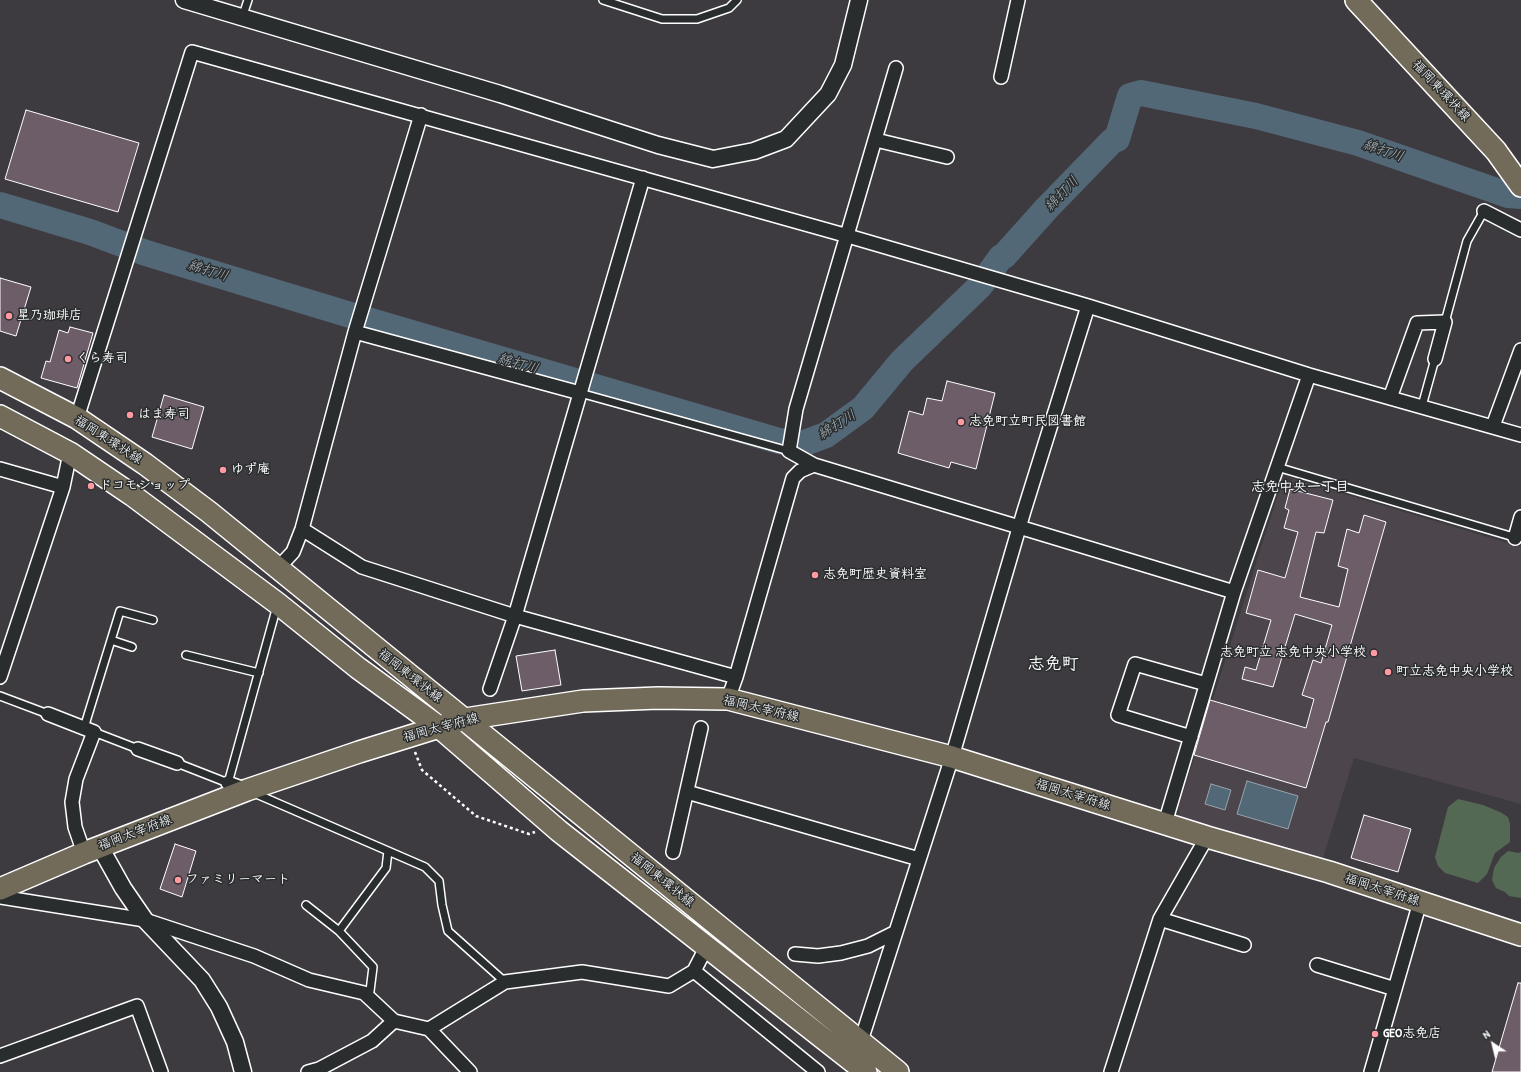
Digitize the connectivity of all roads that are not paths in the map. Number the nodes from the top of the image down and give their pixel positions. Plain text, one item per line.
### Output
1 (184, 0) edge
2 (248, 0) edge
3 (603, 0) edge
4 (738, 0) edge
5 (859, 0) edge
6 (1018, 0) edge
7 (1356, 0) edge
8 (242, 18) junction
9 (896, 68) dead end
10 (1001, 77) dead end
11 (421, 115) junction
12 (876, 140) junction
13 (947, 157) dead end
14 (643, 178) junction
15 (1521, 186) edge
16 (1484, 211) joint
17 (1521, 230) edge
18 (848, 236) junction
19 (1088, 306) junction
20 (1445, 322) junction
21 (355, 332) junction
22 (1521, 350) edge
23 (1435, 359) joint
24 (1309, 375) junction
25 (0, 378) edge
26 (580, 393) junction
27 (1390, 398) junction
28 (1422, 406) junction
29 (0, 416) edge
30 (77, 418) junction
31 (1493, 426) junction
32 (1521, 435) edge
33 (789, 451) junction
34 (70, 454) junction
35 (814, 465) junction
36 (1277, 467) junction
37 (0, 469) edge
38 (63, 487) junction
39 (1521, 517) edge
40 (1020, 527) junction
41 (302, 529) junction
42 (1518, 539) edge
43 (278, 568) junction
44 (1234, 592) junction
45 (277, 603) junction
46 (515, 616) junction
47 (153, 620) dead end
48 (111, 640) junction
49 (132, 647) dead end
50 (186, 655) dead end
51 (259, 673) junction
52 (0, 676) edge
53 (736, 677) junction
54 (1206, 684) junction
55 (490, 689) dead end
56 (0, 696) edge
57 (728, 699) junction
58 (48, 714) joint
59 (465, 719) junction
60 (439, 727) junction
61 (701, 728) dead end
62 (89, 730) junction
63 (1191, 737) junction
64 (138, 749) joint
65 (952, 757) junction
66 (177, 764) joint
67 (237, 786) junction
68 (687, 792) junction
69 (1165, 824) junction
70 (1207, 837) junction
71 (92, 850) junction
72 (388, 851) junction
73 (673, 852) dead end
74 (920, 859) junction
75 (0, 889) edge
76 (0, 897) edge
77 (1420, 902) junction
78 (306, 906) dead end
79 (1160, 919) junction
80 (145, 920) junction
81 (339, 931) junction
82 (896, 932) junction
83 (1521, 935) edge
84 (1244, 945) dead end
85 (707, 946) junction
86 (795, 954) dead end
87 (1317, 965) dead end
88 (694, 971) junction
89 (505, 982) junction
90 (1395, 989) junction
91 (366, 996) junction
92 (394, 1021) junction
93 (429, 1029) junction
94 (861, 1042) junction
95 (0, 1056) edge
96 (857, 1069) edge
97 (161, 1072) edge
98 (243, 1072) edge
99 (308, 1072) edge
100 (470, 1072) edge
101 (818, 1072) edge
102 (898, 1072) edge
103 (1111, 1072) edge
104 (1371, 1072) edge

1 - 8 street
2 - 8 lane
3 - 4 lane
5 - 8 street
6 - 10 street
7 - 15 main road, 福岡東環状線
9 - 12 street
11 - 14 street
11 - 21 street
11 - 30 street
12 - 13 street
12 - 18 street
14 - 18 street
14 - 26 street
16 - 17 street
16 - 20 lane
18 - 19 street
18 - 33 street
19 - 24 street
19 - 40 street
20 - 23 street
20 - 27 street
21 - 26 street
21 - 41 street
22 - 31 street
23 - 28 lane
24 - 27 street
24 - 36 street
25 - 30 main road, 福岡東環状線
26 - 33 lane
26 - 46 street
27 - 28 street
28 - 31 street
29 - 34 main road, 福岡東環状線
30 - 43 main road, 福岡東環状線
31 - 32 street
33 - 35 street
34 - 38 street
34 - 45 main road, 福岡東環状線
35 - 40 street
35 - 53 street
36 - 42 lane
36 - 44 street
37 - 38 street
38 - 52 street
39 - 42 street
40 - 44 street
40 - 65 street
41 - 43 street
41 - 46 street
43 - 59 main road, 福岡東環状線
44 - 54 street
45 - 51 lane
45 - 60 main road, 福岡東環状線
46 - 53 street
46 - 55 street
47 - 48 lane
48 - 49 lane
48 - 62 lane
50 - 51 lane
51 - 67 lane
53 - 57 street
54 - 63 street
54 - 63 street
56 - 58 lane
57 - 59 main road, 福岡太宰府線
57 - 65 main road, 福岡太宰府線
58 - 62 street
59 - 60 main road, 福岡太宰府線
59 - 94 main road, 福岡東環状線
60 - 67 main road, 福岡太宰府線
60 - 85 main road, 福岡東環状線
61 - 68 street
62 - 64 lane
62 - 71 street
63 - 69 street
64 - 66 street
65 - 69 main road, 福岡太宰府線
65 - 74 street
66 - 67 lane
67 - 71 main road, 福岡太宰府線
67 - 72 lane
68 - 73 street
68 - 74 street
69 - 70 main road, 福岡太宰府線
70 - 77 main road, 福岡太宰府線
70 - 79 street
71 - 75 main road, 福岡太宰府線
71 - 80 street
72 - 81 lane
72 - 89 lane
74 - 82 street
76 - 80 street
77 - 83 main road, 福岡太宰府線
77 - 90 street
78 - 81 lane
79 - 84 street
79 - 103 street
80 - 91 street
80 - 98 street
81 - 91 lane
82 - 86 street
82 - 94 street
85 - 88 street
85 - 96 main road, 福岡東環状線
87 - 90 street
88 - 89 street
88 - 101 street
89 - 93 street
90 - 104 street
91 - 92 street
92 - 93 street
92 - 99 street
93 - 100 street
94 - 96 street
94 - 102 main road, 福岡東環状線
95 - 97 street

